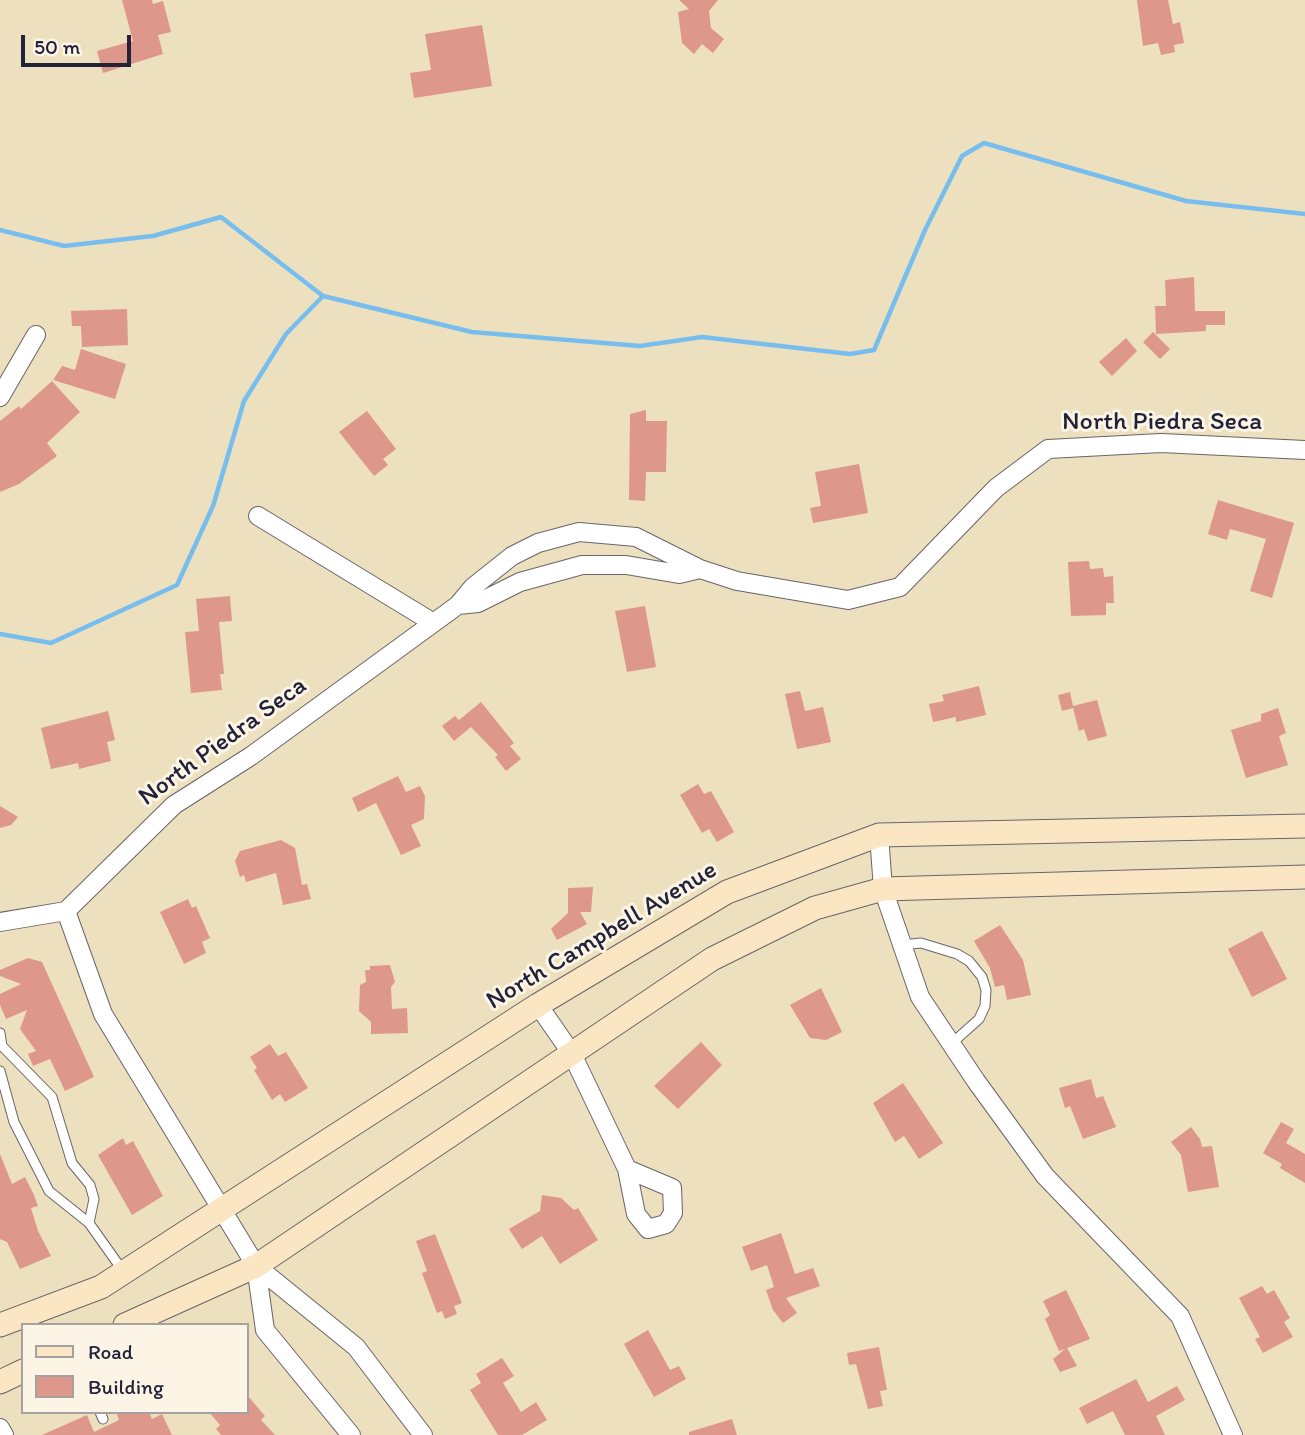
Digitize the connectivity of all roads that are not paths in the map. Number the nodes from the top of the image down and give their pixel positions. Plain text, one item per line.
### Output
1 (36, 335) dead end
2 (0, 397) edge
3 (1305, 450) edge
4 (258, 516) dead end
5 (700, 569) junction
6 (458, 606) junction
7 (432, 622) junction
8 (1305, 826) edge
9 (879, 835) junction
10 (1305, 877) edge
11 (883, 889) junction
12 (66, 911) junction
13 (0, 922) edge
14 (901, 945) junction
15 (538, 1005) junction
16 (0, 1033) edge
17 (951, 1044) junction
18 (572, 1054) junction
19 (0, 1071) edge
20 (627, 1169) dead end
21 (220, 1210) junction
22 (89, 1223) junction
23 (256, 1265) junction
24 (124, 1272) junction
25 (129, 1323) edge
26 (0, 1325) edge
27 (21, 1372) edge
28 (0, 1382) edge
29 (0, 1428) edge
30 (4, 1435) edge
31 (351, 1435) edge
32 (423, 1435) edge
33 (1233, 1435) edge

1 - 2 street
3 - 5 street, North Piedra Seca
4 - 7 street
5 - 6 street, North Piedra Seca
5 - 6 street, North Piedra Seca
6 - 7 street, North Piedra Seca
7 - 12 street, North Piedra Seca
8 - 9 main road, North Campbell Avenue
9 - 11 street
9 - 15 main road, North Campbell Avenue
10 - 11 main road
11 - 14 street
11 - 18 main road
12 - 13 street
12 - 21 street
14 - 17 street
14 - 17 lane
15 - 18 street
15 - 21 main road, North Campbell Avenue
16 - 22 lane
17 - 33 street
18 - 20 street
18 - 23 main road
19 - 22 lane
21 - 23 street
21 - 24 main road, North Campbell Avenue
22 - 24 lane
23 - 25 main road
23 - 31 street
23 - 32 street
24 - 26 main road, North Campbell Avenue
27 - 28 main road
29 - 30 street

